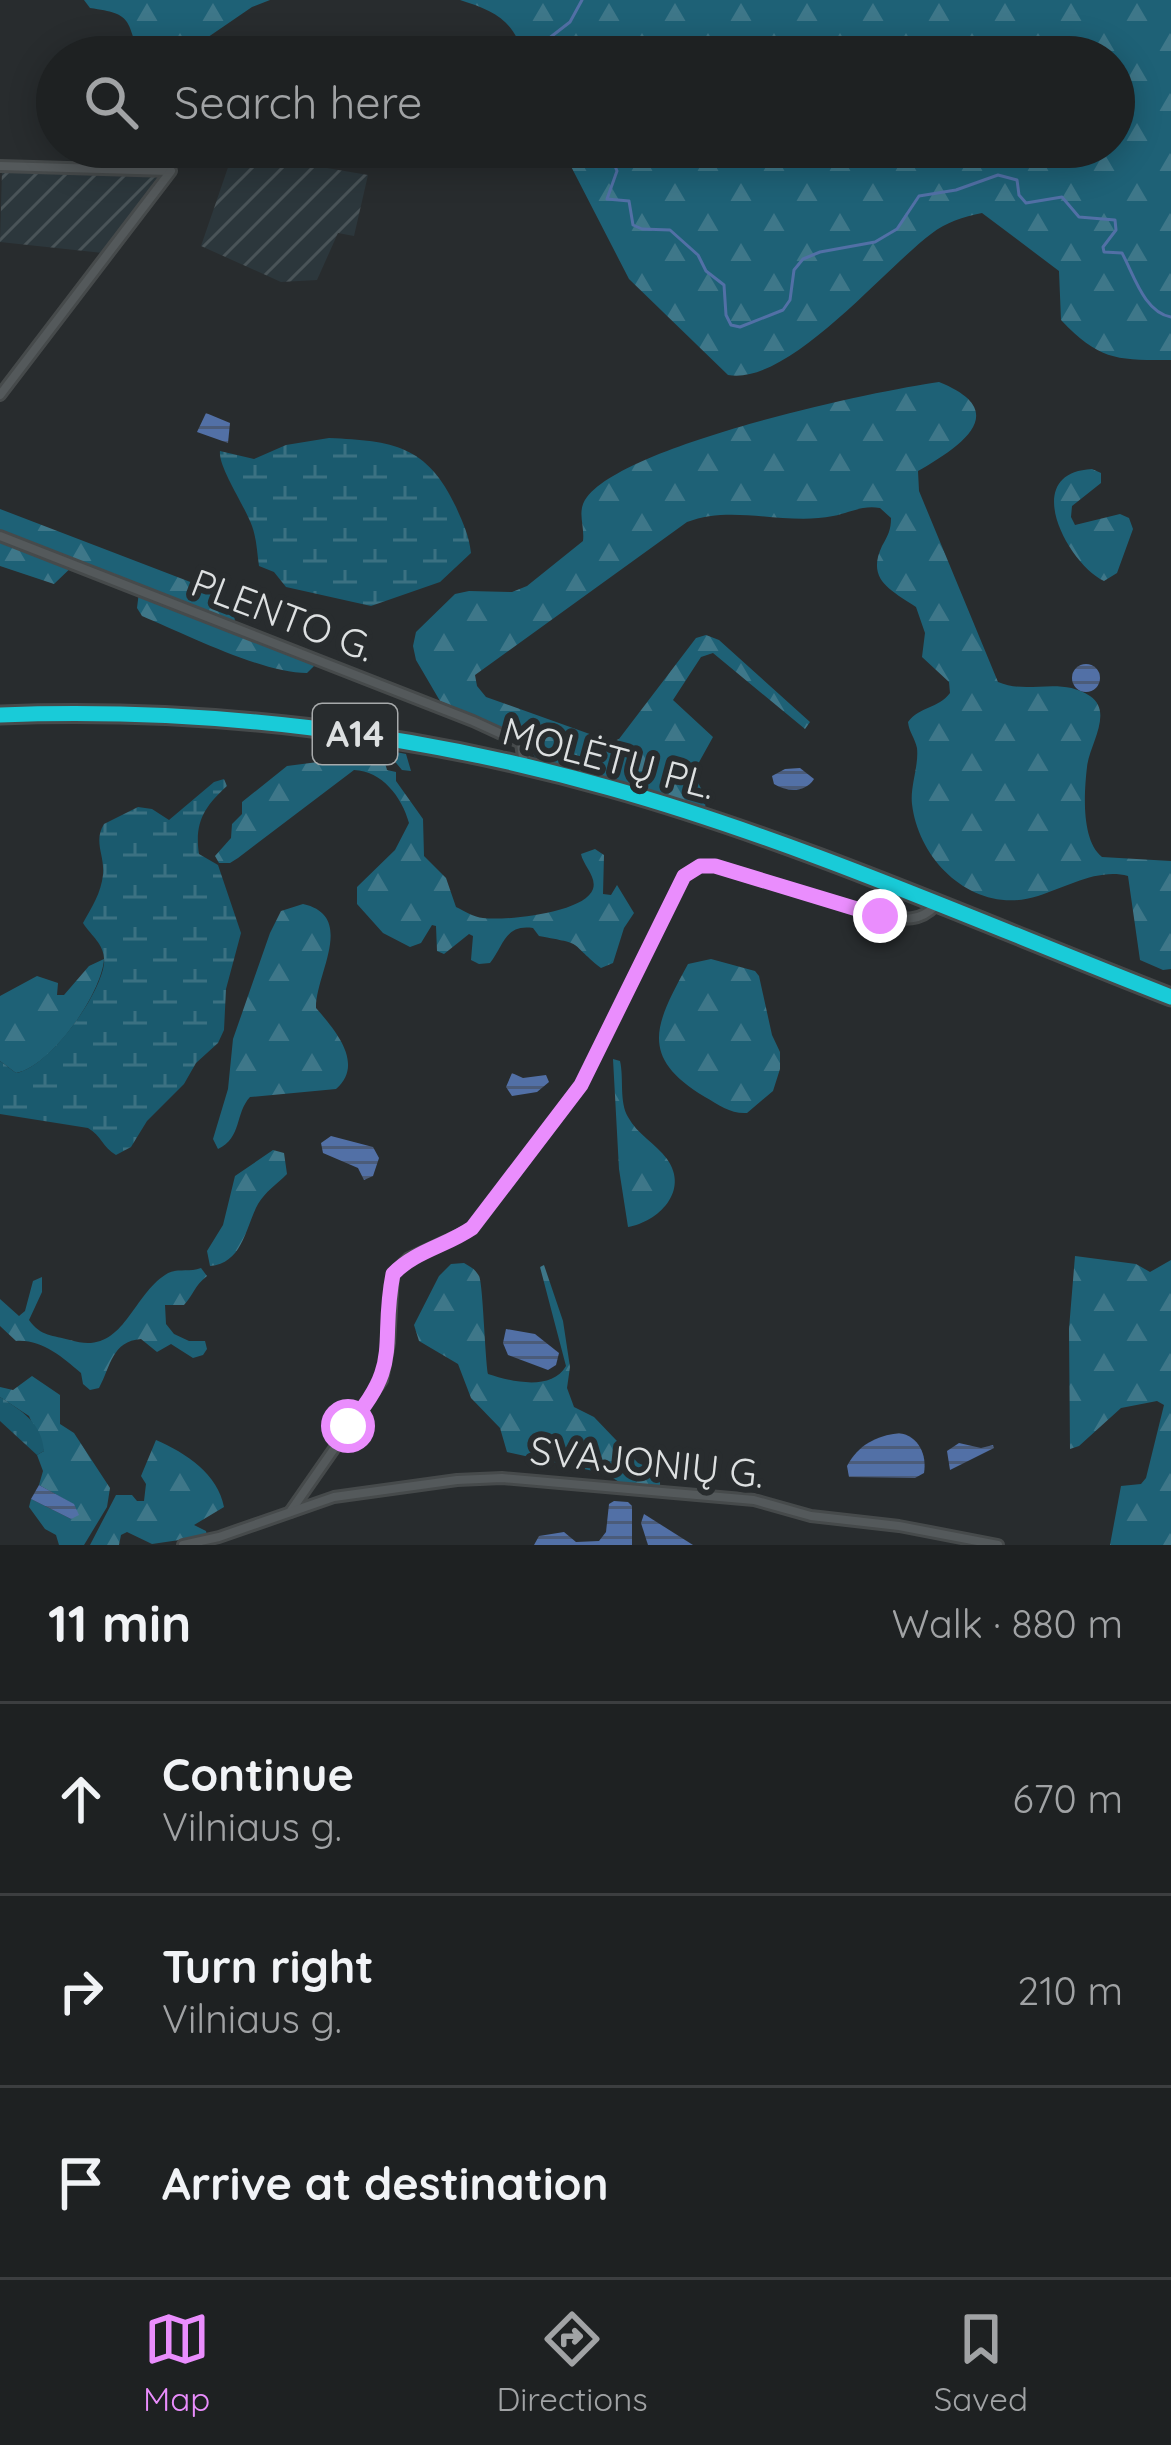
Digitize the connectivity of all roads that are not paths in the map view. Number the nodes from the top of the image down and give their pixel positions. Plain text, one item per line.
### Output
1 (0, 166) edge
2 (36, 167) edge
3 (68, 168) edge
4 (0, 394) edge
5 (0, 536) edge
6 (0, 715) edge
7 (524, 766) junction
8 (935, 906) junction
9 (1171, 997) edge
10 (290, 1512) junction
11 (183, 1545) edge
12 (998, 1545) edge

1 - 2 street
3 - 4 street
5 - 7 street, PLENTO G.
6 - 7 highway, MOLĖTŲ PL. / A14
7 - 8 highway, MOLĖTŲ PL. / A14
8 - 9 highway, MOLĖTŲ PL. / A14
8 - 10 street
10 - 11 street, SVAJONIŲ G.
10 - 12 street, SVAJONIŲ G.

